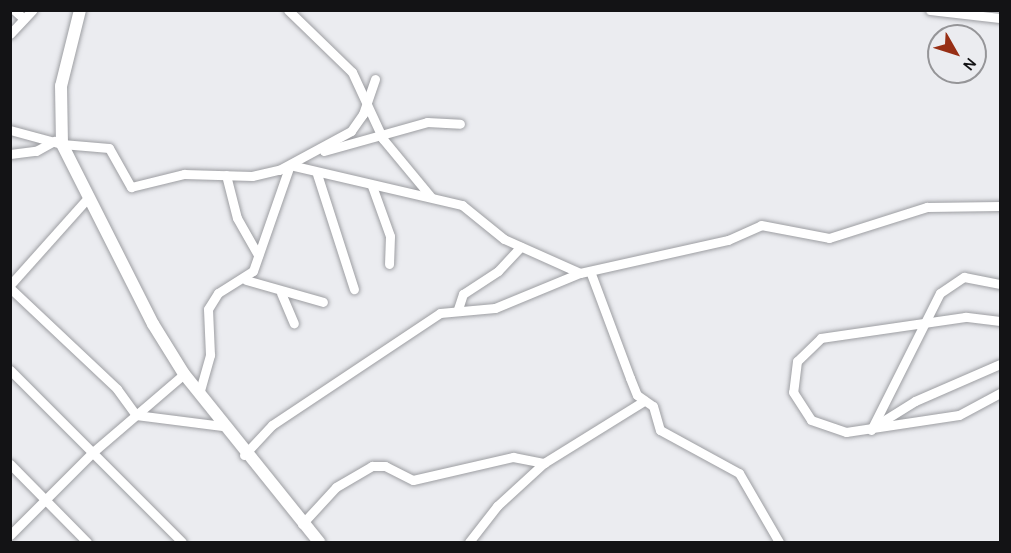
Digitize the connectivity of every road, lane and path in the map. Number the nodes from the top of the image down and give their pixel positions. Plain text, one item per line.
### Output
1 (15, 10) edge
2 (32, 10) edge
3 (80, 10) edge
4 (288, 10) edge
5 (930, 10) edge
6 (1000, 18) edge
7 (24, 19) junction
8 (10, 34) edge
9 (375, 79) dead end
10 (364, 107) junction
11 (460, 124) dead end
12 (11, 129) edge
13 (383, 139) junction
14 (58, 142) junction
15 (10, 154) edge
16 (310, 154) junction
17 (290, 165) junction
18 (317, 174) junction
19 (226, 175) junction
20 (372, 186) junction
21 (87, 199) junction
22 (433, 199) junction
23 (1000, 206) edge
24 (520, 247) junction
25 (258, 255) junction
26 (389, 264) dead end
27 (590, 271) junction
28 (580, 273) junction
29 (246, 280) junction
30 (1000, 284) edge
31 (10, 287) edge
32 (354, 289) dead end
33 (281, 293) junction
34 (323, 302) dead end
35 (458, 309) junction
36 (1000, 321) edge
37 (294, 323) dead end
38 (920, 324) junction
39 (1000, 364) edge
40 (10, 370) edge
41 (184, 374) junction
42 (1000, 393) edge
43 (199, 394) junction
44 (644, 401) junction
45 (136, 415) junction
46 (222, 426) junction
47 (872, 430) junction
48 (93, 452) junction
49 (244, 455) junction
50 (544, 463) junction
51 (10, 464) edge
52 (44, 500) junction
53 (302, 524) junction
54 (10, 535) edge
55 (87, 543) edge
56 (182, 543) edge
57 (319, 543) edge
58 (469, 543) edge
59 (779, 543) edge

1 - 7 street
2 - 7 street
3 - 14 street
4 - 10 street
5 - 6 street
7 - 8 street
9 - 10 street
10 - 13 street
10 - 16 street
11 - 13 street
12 - 14 street
13 - 16 street
13 - 22 street
14 - 15 street
14 - 19 street
14 - 21 street
16 - 17 street
17 - 18 street
17 - 19 street
17 - 25 street
18 - 20 street
18 - 32 street
19 - 25 street
20 - 22 street
20 - 26 street
21 - 31 street
21 - 41 street
22 - 24 street
23 - 27 street
24 - 28 street
24 - 35 street
25 - 29 street
27 - 28 street
27 - 44 street
28 - 35 street
29 - 33 street
29 - 43 street
30 - 38 street
31 - 45 street
33 - 34 street
33 - 37 street
35 - 49 street
36 - 38 street
38 - 47 street
38 - 47 street
39 - 47 street
40 - 48 street
41 - 43 street
41 - 45 street
42 - 47 street
43 - 46 street
44 - 50 street
44 - 59 street
45 - 46 street
45 - 48 street
46 - 49 street
48 - 52 street
48 - 56 street
49 - 53 street
50 - 53 street
50 - 58 street
51 - 52 street
52 - 54 street
52 - 55 street
53 - 57 street

